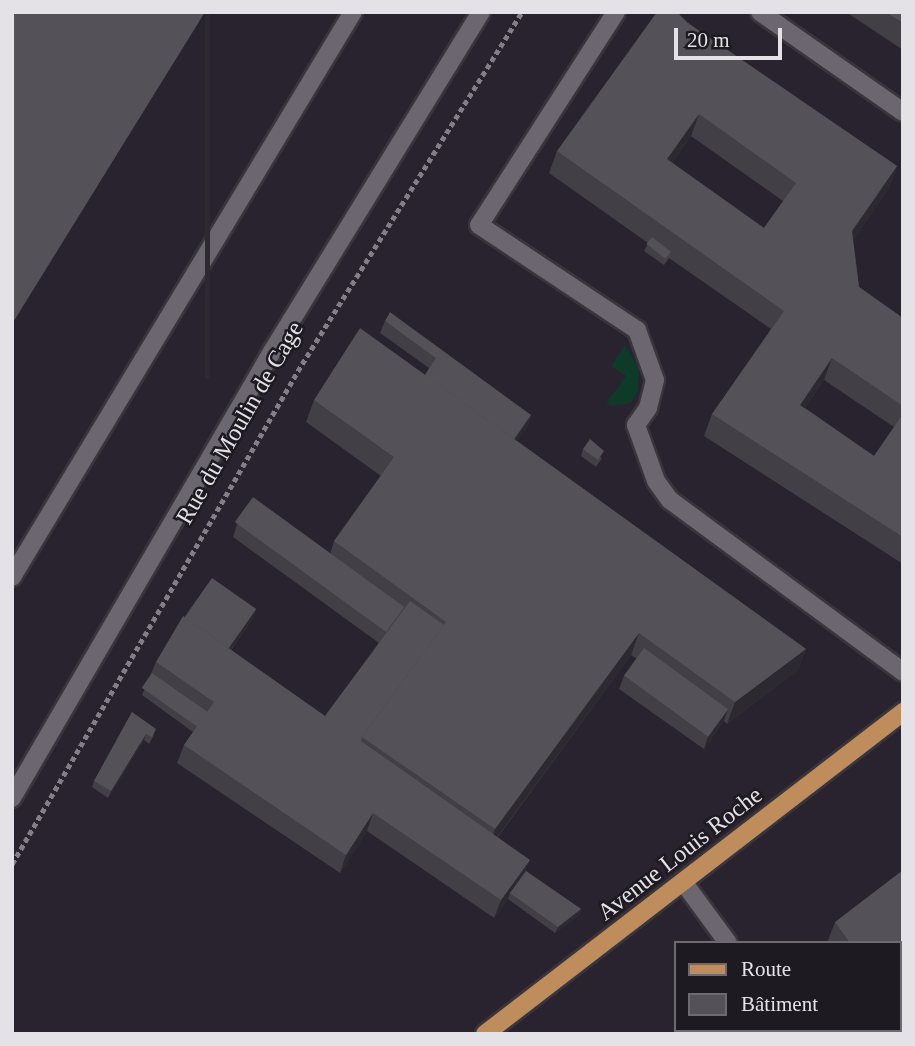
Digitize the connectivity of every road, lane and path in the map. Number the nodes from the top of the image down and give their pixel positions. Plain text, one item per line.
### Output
1 (353, 12) edge
2 (481, 12) edge
3 (522, 12) edge
4 (616, 12) edge
5 (760, 12) edge
6 (903, 112) edge
7 (12, 577) edge
8 (903, 672) edge
9 (903, 712) edge
10 (12, 798) edge
11 (12, 864) edge
12 (684, 883) junction
13 (727, 941) edge
14 (485, 1034) edge

1 - 7 street
2 - 10 street, Rue du Moulin de Cage
3 - 11 path, Rue du Moulin de Cage
4 - 8 street
5 - 6 street
9 - 12 main road, Avenue Louis Roche
12 - 13 street
12 - 14 main road, Avenue Louis Roche

